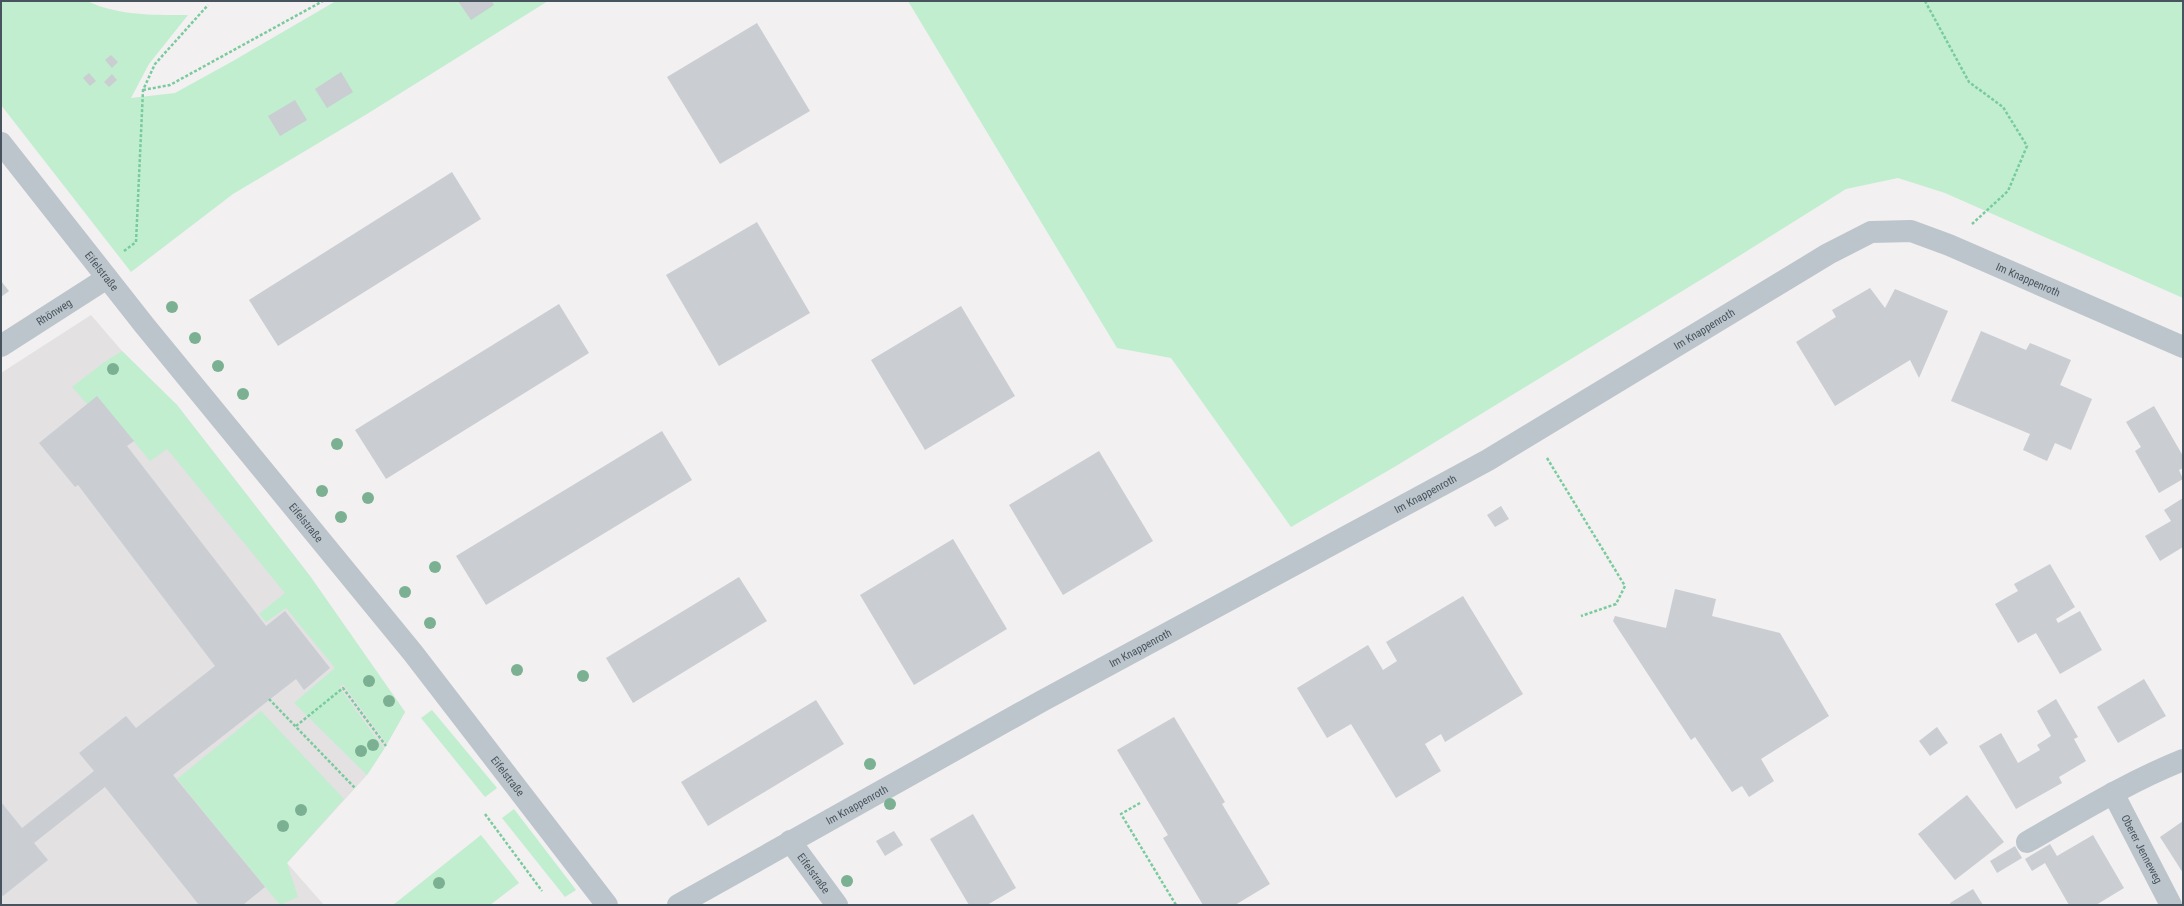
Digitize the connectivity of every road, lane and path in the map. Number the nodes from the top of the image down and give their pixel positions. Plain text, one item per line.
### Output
1 (323, 1) edge
2 (1925, 1) edge
3 (208, 5) dead end
4 (143, 90) junction
5 (1, 143) edge
6 (1949, 245) junction
7 (120, 254) dead end
8 (107, 278) junction
9 (1, 346) edge
10 (2183, 347) edge
11 (1532, 434) junction
12 (1581, 616) dead end
13 (269, 699) dead end
14 (296, 726) junction
15 (386, 746) dead end
16 (2183, 760) edge
17 (355, 788) dead end
18 (2113, 793) junction
19 (1140, 803) dead end
20 (485, 814) dead end
21 (790, 841) junction
22 (2026, 842) dead end
23 (542, 891) dead end
24 (607, 905) edge
25 (678, 905) edge
26 (837, 905) edge
27 (1176, 905) edge
28 (2171, 905) edge

1 - 4 path
2 - 6 path
3 - 4 path
4 - 7 path
5 - 8 street, Eifelstraße
6 - 10 street, Im Knappenroth
6 - 11 street, Im Knappenroth
8 - 9 street, Rhönweg
8 - 24 street, Eifelstraße
11 - 12 path
11 - 21 street, Im Knappenroth
13 - 14 path
14 - 15 path
14 - 17 path
16 - 18 street
18 - 22 street
18 - 28 street, Oberer Jenneweg
19 - 27 path
20 - 23 path
21 - 25 street, Im Knappenroth
21 - 26 street, Eifelstraße

